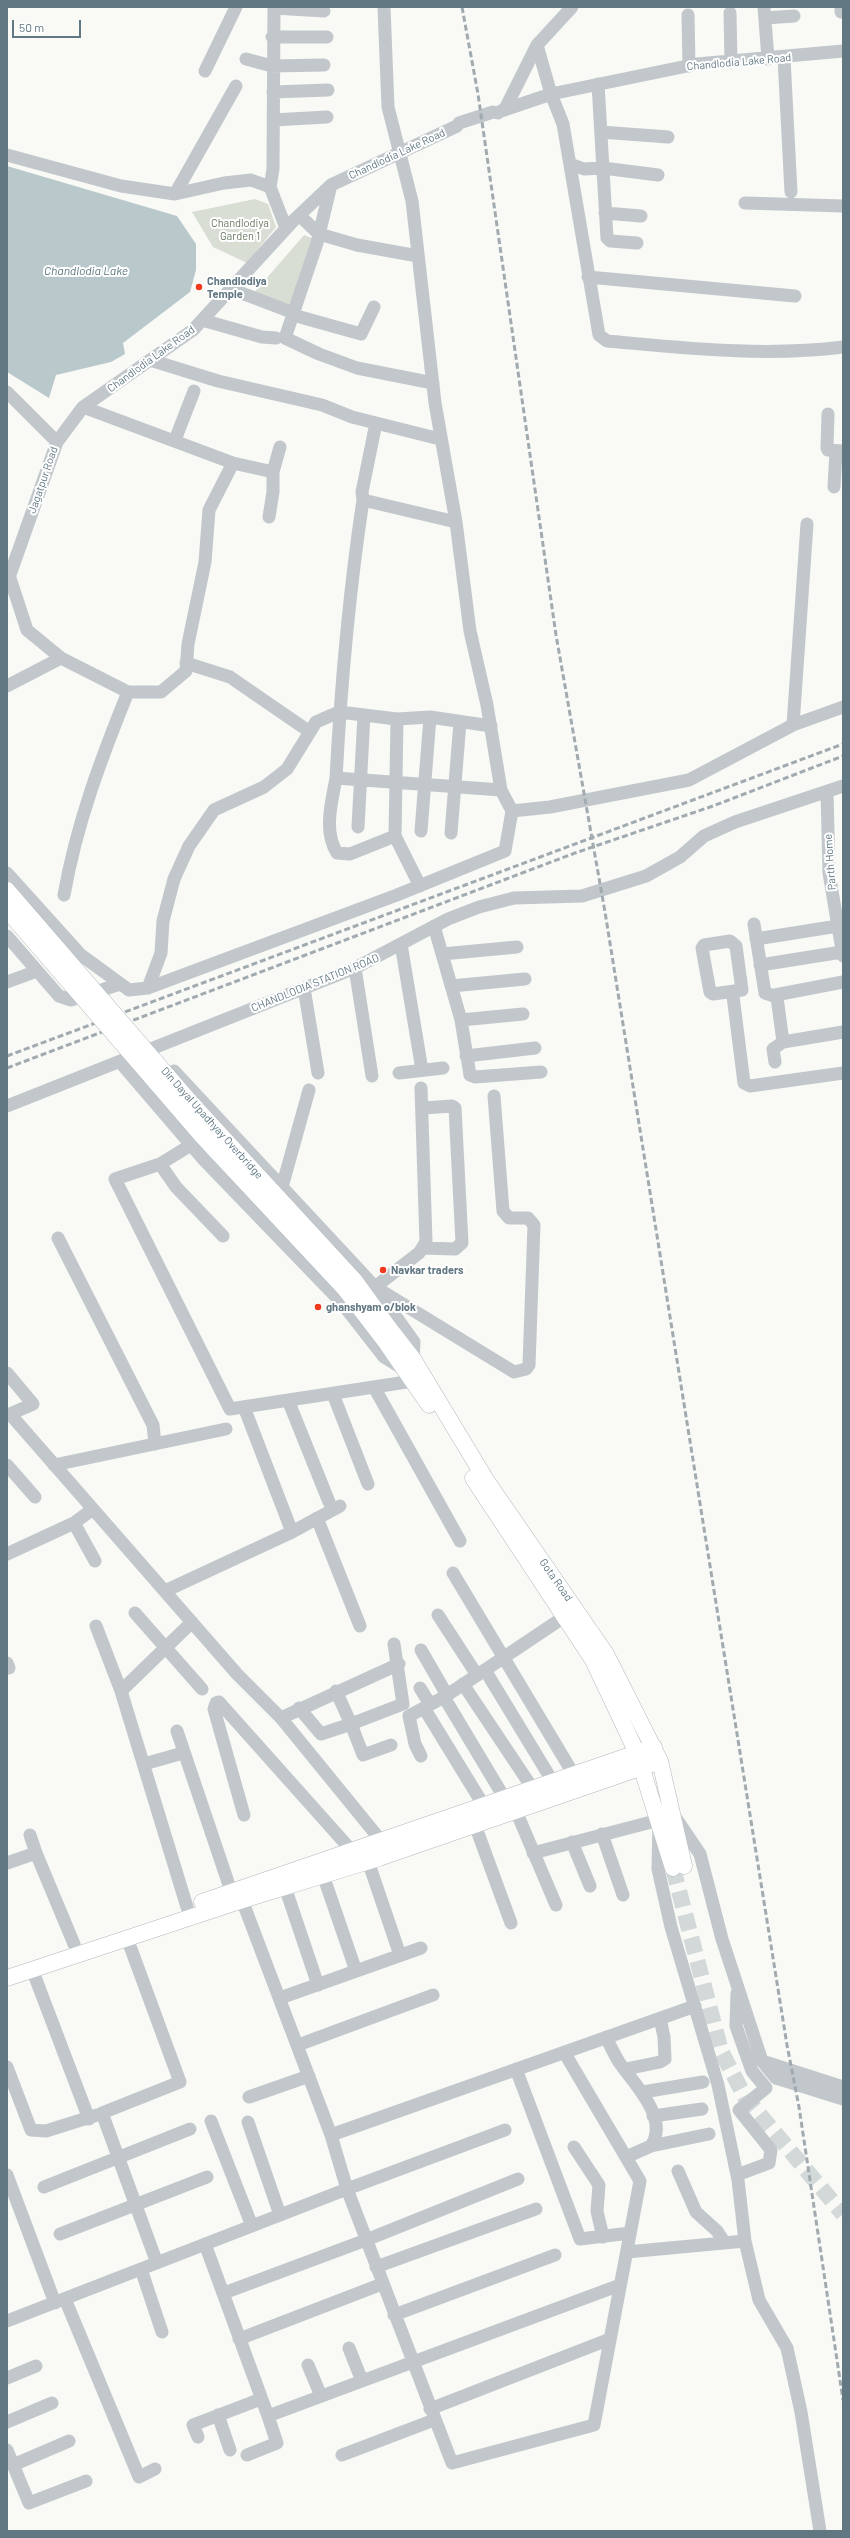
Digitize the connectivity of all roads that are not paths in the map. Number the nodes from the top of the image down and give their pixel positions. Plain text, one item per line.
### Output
1 (236, 7) edge
2 (274, 7) edge
3 (384, 7) edge
4 (572, 7) edge
5 (324, 11) dead end
6 (730, 13) dead end
7 (765, 13) edge
8 (688, 15) dead end
9 (794, 16) dead end
10 (272, 37) junction
11 (327, 37) dead end
12 (537, 45) junction
13 (843, 51) edge
14 (784, 58) junction
15 (246, 59) dead end
16 (768, 59) junction
17 (731, 62) junction
18 (324, 65) dead end
19 (272, 66) junction
20 (690, 66) junction
21 (205, 71) dead end
22 (598, 84) junction
23 (236, 86) dead end
24 (328, 90) dead end
25 (273, 92) junction
26 (550, 94) junction
27 (501, 111) junction
28 (327, 117) dead end
29 (273, 120) junction
30 (601, 132) junction
31 (668, 137) dead end
32 (398, 152) junction
33 (7, 154) edge
34 (570, 164) junction
35 (603, 168) junction
36 (658, 175) dead end
37 (331, 185) junction
38 (270, 188) junction
39 (791, 192) dead end
40 (175, 194) junction
41 (745, 203) dead end
42 (843, 206) edge
43 (605, 213) junction
44 (299, 215) junction
45 (641, 216) dead end
46 (286, 228) junction
47 (319, 234) junction
48 (637, 243) dead end
49 (418, 256) junction
50 (588, 278) junction
51 (231, 289) junction
52 (796, 296) dead end
53 (374, 307) dead end
54 (294, 314) junction
55 (202, 320) junction
56 (276, 338) dead end
57 (843, 347) edge
58 (150, 360) junction
59 (433, 383) junction
60 (194, 391) dead end
61 (7, 392) edge
62 (83, 407) junction
63 (828, 414) dead end
64 (376, 423) junction
65 (440, 439) junction
66 (175, 440) junction
67 (57, 442) junction
68 (280, 447) dead end
69 (839, 451) edge
70 (233, 463) junction
71 (273, 472) junction
72 (834, 487) dead end
73 (364, 500) junction
74 (269, 517) dead end
75 (456, 522) junction
76 (807, 524) dead end
77 (8, 579) edge
78 (61, 658) junction
79 (186, 663) junction
80 (7, 686) edge
81 (128, 692) junction
82 (843, 707) edge
83 (339, 712) junction
84 (364, 715) junction
85 (430, 717) junction
86 (397, 719) junction
87 (460, 722) junction
88 (491, 726) junction
89 (793, 726) junction
90 (310, 732) junction
91 (336, 778) junction
92 (360, 780) junction
93 (396, 782) junction
94 (423, 784) junction
95 (843, 786) edge
96 (456, 787) junction
97 (501, 790) junction
98 (827, 792) junction
99 (512, 811) junction
100 (358, 826) dead end
101 (421, 831) dead end
102 (451, 832) dead end
103 (395, 836) junction
104 (7, 873) edge
105 (420, 886) junction
106 (7, 890) edge
107 (838, 893) edge
108 (64, 895) dead end
109 (7, 910) edge
110 (754, 924) dead end
111 (434, 926) junction
112 (838, 926) junction
113 (7, 936) edge
114 (756, 939) junction
115 (401, 944) junction
116 (517, 947) dead end
117 (442, 954) junction
118 (843, 954) edge
119 (760, 965) junction
120 (355, 968) junction
121 (37, 971) junction
122 (525, 979) dead end
123 (762, 980) junction
124 (7, 982) edge
125 (843, 982) edge
126 (120, 984) junction
127 (742, 984) dead end
128 (451, 986) junction
129 (148, 988) junction
130 (304, 988) junction
131 (774, 995) junction
132 (733, 996) dead end
133 (523, 1014) dead end
134 (461, 1020) junction
135 (843, 1032) edge
136 (783, 1042) junction
137 (535, 1048) dead end
138 (153, 1050) junction
139 (466, 1056) junction
140 (120, 1062) junction
141 (775, 1062) dead end
142 (443, 1068) dead end
143 (422, 1070) junction
144 (541, 1072) dead end
145 (318, 1073) dead end
146 (399, 1073) dead end
147 (843, 1073) edge
148 (372, 1076) dead end
149 (421, 1088) dead end
150 (309, 1090) dead end
151 (494, 1096) dead end
152 (7, 1106) edge
153 (423, 1108) junction
154 (191, 1145) junction
155 (160, 1164) junction
156 (282, 1187) junction
157 (253, 1212) junction
158 (223, 1236) dead end
159 (58, 1238) dead end
160 (424, 1248) junction
161 (375, 1287) junction
162 (389, 1338) junction
163 (410, 1370) junction
164 (7, 1373) edge
165 (374, 1387) junction
166 (333, 1394) junction
167 (288, 1400) junction
168 (244, 1407) junction
169 (8, 1415) edge
170 (226, 1429) dead end
171 (155, 1444) junction
172 (7, 1465) edge
173 (54, 1465) junction
174 (368, 1484) dead end
175 (36, 1497) dead end
176 (93, 1509) junction
177 (317, 1518) junction
178 (74, 1523) junction
179 (292, 1532) junction
180 (460, 1541) dead end
181 (7, 1554) edge
182 (95, 1561) dead end
183 (453, 1573) dead end
184 (165, 1591) junction
185 (135, 1613) dead end
186 (438, 1615) dead end
187 (564, 1617) junction
188 (192, 1622) junction
189 (96, 1626) dead end
190 (360, 1626) dead end
191 (394, 1644) dead end
192 (166, 1648) junction
193 (421, 1650) dead end
194 (503, 1658) junction
195 (398, 1664) junction
196 (481, 1673) junction
197 (463, 1684) junction
198 (420, 1688) dead end
199 (202, 1689) dead end
200 (121, 1691) junction
201 (336, 1691) junction
202 (446, 1696) junction
203 (427, 1706) junction
204 (299, 1708) junction
205 (281, 1718) junction
206 (351, 1724) junction
207 (177, 1731) dead end
208 (391, 1745) dead end
209 (183, 1753) junction
210 (657, 1754) junction
211 (421, 1756) dead end
212 (640, 1760) junction
213 (144, 1764) junction
214 (574, 1775) junction
215 (553, 1782) junction
216 (532, 1789) junction
217 (505, 1799) junction
218 (484, 1806) junction
219 (516, 1810) junction
220 (244, 1815) dead end
221 (666, 1817) junction
222 (475, 1825) junction
223 (602, 1834) junction
224 (30, 1835) dead end
225 (572, 1842) junction
226 (387, 1847) junction
227 (352, 1851) junction
228 (36, 1853) junction
229 (533, 1853) junction
230 (368, 1861) junction
231 (7, 1862) edge
232 (678, 1867) tunnel mouth
233 (323, 1875) junction
234 (285, 1886) junction
235 (590, 1886) dead end
236 (237, 1893) junction
237 (623, 1895) dead end
238 (556, 1905) dead end
239 (188, 1907) junction
240 (511, 1923) dead end
241 (127, 1938) junction
242 (74, 1944) junction
243 (421, 1948) dead end
244 (400, 1955) junction
245 (7, 1967) edge
246 (32, 1969) junction
247 (356, 1971) junction
248 (7, 1978) edge
249 (738, 1984) junction
250 (318, 1985) junction
251 (433, 1995) dead end
252 (280, 1998) junction
253 (695, 2006) junction
254 (660, 2018) junction
255 (606, 2037) junction
256 (298, 2045) junction
257 (564, 2052) junction
258 (762, 2061) junction
259 (7, 2067) edge
260 (516, 2069) junction
261 (626, 2069) junction
262 (309, 2076) junction
263 (703, 2082) dead end
264 (843, 2087) edge
265 (643, 2092) junction
266 (249, 2097) dead end
267 (843, 2099) edge
268 (702, 2109) dead end
269 (102, 2113) junction
270 (653, 2116) junction
271 (88, 2119) junction
272 (211, 2121) dead end
273 (248, 2122) dead end
274 (190, 2129) dead end
275 (505, 2130) dead end
276 (709, 2134) dead end
277 (332, 2135) junction
278 (651, 2146) junction
279 (574, 2148) dead end
280 (119, 2157) junction
281 (626, 2157) junction
282 (678, 2171) dead end
283 (7, 2175) edge
284 (737, 2175) junction
285 (207, 2177) dead end
286 (518, 2179) dead end
287 (44, 2187) dead end
288 (347, 2189) junction
289 (136, 2204) junction
290 (536, 2209) dead end
291 (280, 2215) junction
292 (252, 2226) junction
293 (630, 2233) junction
294 (60, 2234) dead end
295 (603, 2237) junction
296 (366, 2240) junction
297 (745, 2241) junction
298 (726, 2243) junction
299 (205, 2244) junction
300 (627, 2252) junction
301 (555, 2255) dead end
302 (157, 2263) junction
303 (376, 2267) junction
304 (141, 2269) junction
305 (382, 2284) junction
306 (620, 2285) junction
307 (224, 2293) junction
308 (60, 2301) junction
309 (394, 2315) junction
310 (7, 2321) edge
311 (162, 2332) dead end
312 (240, 2339) junction
313 (610, 2339) junction
314 (349, 2348) dead end
315 (412, 2362) junction
316 (308, 2365) dead end
317 (36, 2366) dead end
318 (7, 2378) edge
319 (362, 2381) junction
320 (321, 2396) junction
321 (261, 2399) junction
322 (52, 2403) dead end
323 (218, 2415) junction
324 (432, 2415) junction
325 (268, 2416) junction
326 (7, 2422) edge
327 (198, 2437) dead end
328 (69, 2441) dead end
329 (7, 2450) edge
330 (230, 2450) dead end
331 (247, 2455) dead end
332 (342, 2455) dead end
333 (13, 2465) junction
334 (155, 2469) dead end
335 (86, 2481) dead end
336 (820, 2531) edge

1 - 21 street
2 - 5 street
2 - 10 street
3 - 32 street
4 - 12 street
6 - 17 street
7 - 9 street
7 - 16 street
8 - 20 street
10 - 11 street
10 - 19 street
12 - 26 street
12 - 27 street
13 - 14 street, Chandlodia Lake Road
14 - 16 street, Chandlodia Lake Road
14 - 39 street
15 - 19 street
16 - 17 street, Chandlodia Lake Road
17 - 20 street, Chandlodia Lake Road
18 - 19 street
19 - 25 street
20 - 22 street, Chandlodia Lake Road
22 - 26 street, Chandlodia Lake Road
22 - 30 street
23 - 40 street
24 - 25 street
25 - 29 street
26 - 27 street, Chandlodia Lake Road
26 - 34 street
27 - 32 street, Chandlodia Lake Road
28 - 29 street
29 - 38 street
30 - 31 street
30 - 35 street
32 - 37 street, Chandlodia Lake Road
32 - 49 street
33 - 40 street
34 - 35 street
34 - 50 street
35 - 36 street
35 - 43 street
37 - 44 street, Chandlodia Lake Road
37 - 47 street
38 - 40 street
38 - 46 street
41 - 42 street
43 - 45 street
43 - 48 street
44 - 46 street, Chandlodia Lake Road
44 - 47 street
46 - 51 street, Chandlodia Lake Road
47 - 49 street
47 - 54 street
49 - 59 street
50 - 52 street
50 - 57 street
51 - 54 street
51 - 55 street, Chandlodia Lake Road
53 - 54 street
54 - 59 street
55 - 56 street
55 - 58 street, Chandlodia Lake Road
58 - 62 street, Chandlodia Lake Road
58 - 64 street
59 - 65 street
60 - 66 street
61 - 67 street, Jagatpur Road
62 - 66 street
62 - 67 street, Chandlodia Lake Road
63 - 69 street
64 - 65 street
64 - 73 street
65 - 75 street
66 - 70 street
67 - 77 street, Jagatpur Road
68 - 71 street
69 - 72 street
70 - 71 street
70 - 79 street
71 - 74 street
73 - 75 street
73 - 83 street
75 - 88 street
76 - 89 street
77 - 78 street
78 - 80 street
78 - 81 street
79 - 81 street
79 - 90 street
81 - 108 street
82 - 89 street
83 - 84 street
83 - 90 street
83 - 91 street
84 - 86 street
84 - 92 street
85 - 86 street
85 - 87 street
85 - 94 street
86 - 93 street
87 - 88 street
87 - 96 street
88 - 97 street
89 - 99 street
90 - 129 street
91 - 92 street
91 - 103 street
92 - 93 street
92 - 100 street
93 - 94 street
93 - 103 street
94 - 96 street
94 - 101 street
95 - 98 street, CHANDLODIA STATION ROAD
96 - 97 street
96 - 102 street
97 - 99 street
98 - 107 street, Parth Home
98 - 111 street, CHANDLODIA STATION ROAD
99 - 105 street
103 - 105 street
104 - 126 street
105 - 129 street
106 - 162 main road, Din Dayal Upadhyay Overbridge, bridge
107 - 112 street, Parth Home
109 - 162 main road, Din Dayal Upadhyay Overbridge, bridge
110 - 114 street
111 - 115 street, CHANDLODIA STATION ROAD
111 - 117 street
112 - 114 street
112 - 118 street, Parth Home
113 - 121 street
114 - 119 street
115 - 120 street, CHANDLODIA STATION ROAD
115 - 143 street
116 - 117 street
117 - 128 street
118 - 119 street
119 - 123 street
120 - 130 street, CHANDLODIA STATION ROAD
120 - 148 street
121 - 124 street
121 - 126 street
122 - 128 street
123 - 127 street
123 - 131 street
125 - 131 street
126 - 129 street
128 - 134 street
130 - 138 street, CHANDLODIA STATION ROAD
130 - 145 street
131 - 136 street
132 - 147 street
133 - 134 street
134 - 139 street
135 - 136 street
136 - 141 street
137 - 139 street
138 - 140 street, CHANDLODIA STATION ROAD
138 - 156 street
139 - 144 street
140 - 152 street, CHANDLODIA STATION ROAD
140 - 154 street
142 - 143 street
143 - 146 street
149 - 153 street
150 - 156 street
151 - 161 street
153 - 160 street
153 - 160 street
154 - 155 street
154 - 157 street
155 - 158 street
155 - 168 street
156 - 157 street
156 - 161 street
157 - 163 street
159 - 171 street
160 - 161 street
161 - 163 street
162 - 163 main road, Din Dayal Upadhyay Overbridge
163 - 165 street
163 - 187 main road, Gota Road
163 - 210 main road, Gota Road
164 - 169 street
165 - 166 street
165 - 180 street
166 - 167 street
166 - 174 street
167 - 168 street
167 - 177 street
168 - 179 street
169 - 173 street
170 - 171 street
171 - 173 street
172 - 175 street
173 - 176 street
176 - 178 street
176 - 184 street
177 - 179 street
177 - 190 street
178 - 181 street
178 - 182 street
179 - 184 street
183 - 194 street
184 - 188 street
185 - 192 street
186 - 196 street
187 - 194 street
187 - 212 main road, Gota Road
188 - 192 street
188 - 205 street
189 - 200 street
191 - 195 street
192 - 199 street
192 - 200 street
193 - 202 street
194 - 196 street
194 - 214 street
195 - 201 street
195 - 206 street
196 - 197 street
196 - 215 street
197 - 202 street
197 - 216 street
198 - 203 street
200 - 213 street
201 - 204 street
201 - 206 street
202 - 203 street
202 - 217 street
203 - 211 street
203 - 218 street
204 - 205 street
204 - 206 street
205 - 226 street
206 - 208 street
207 - 209 street
209 - 213 street
209 - 236 street
210 - 212 main road
210 - 221 main road, Gota Road
212 - 214 main road
212 - 219 main road
212 - 221 main road, Gota Road
213 - 239 street
214 - 215 main road
215 - 216 main road
216 - 217 main road
217 - 218 main road
218 - 226 main road
219 - 222 main road
219 - 229 street
220 - 227 street
221 - 223 street
221 - 232 main road
221 - 249 street
221 - 253 street
222 - 226 main road
222 - 240 street
223 - 225 street
223 - 237 street
224 - 228 street
225 - 229 street
225 - 235 street
226 - 227 main road
226 - 230 main road
227 - 236 main road
228 - 231 street
228 - 242 street
229 - 238 street
230 - 233 main road
230 - 244 street
233 - 234 main road
233 - 247 street
234 - 236 main road
234 - 250 street
236 - 239 main road
236 - 241 main road
236 - 252 street
239 - 242 main road
241 - 246 main road
241 - 269 street
242 - 245 main road
243 - 244 street
244 - 247 street
246 - 248 main road
246 - 271 street
247 - 250 street
249 - 258 street
249 - 284 street
250 - 252 street
251 - 256 street
252 - 256 street
253 - 254 street
253 - 284 street
254 - 255 street
254 - 261 street
255 - 257 street
255 - 261 street
256 - 262 street
257 - 260 street
257 - 281 street
258 - 264 street
258 - 267 street
259 - 271 street
260 - 277 street
260 - 295 street
261 - 265 street
262 - 266 street
262 - 277 street
263 - 265 street
265 - 270 street
268 - 270 street
269 - 271 street
269 - 280 street
270 - 278 street
272 - 292 street
273 - 291 street
274 - 280 street
275 - 288 street
276 - 278 street
277 - 288 street
278 - 281 street
279 - 295 street
280 - 287 street
280 - 289 street
281 - 293 street
282 - 298 street
283 - 308 street
284 - 297 street
285 - 289 street
286 - 296 street
288 - 291 street
288 - 296 street
289 - 294 street
289 - 302 street
290 - 303 street
291 - 292 street
292 - 299 street
293 - 295 street
293 - 300 street
296 - 303 street
296 - 307 street
297 - 298 street
297 - 336 street
298 - 300 street
299 - 302 street
299 - 307 street
300 - 306 street
301 - 309 street
302 - 304 street
303 - 305 street
304 - 308 street
304 - 311 street
305 - 309 street
305 - 312 street
306 - 313 street
306 - 315 street
307 - 312 street
308 - 310 street
308 - 334 street
309 - 315 street
312 - 321 street
313 - 324 street
313 - 324 street
314 - 319 street
315 - 319 street
315 - 324 street
316 - 320 street
317 - 318 street
319 - 320 street
320 - 325 street
321 - 323 street
321 - 325 street
322 - 326 street
323 - 327 street
323 - 330 street
324 - 332 street
325 - 331 street
328 - 333 street
329 - 333 street
333 - 335 street

